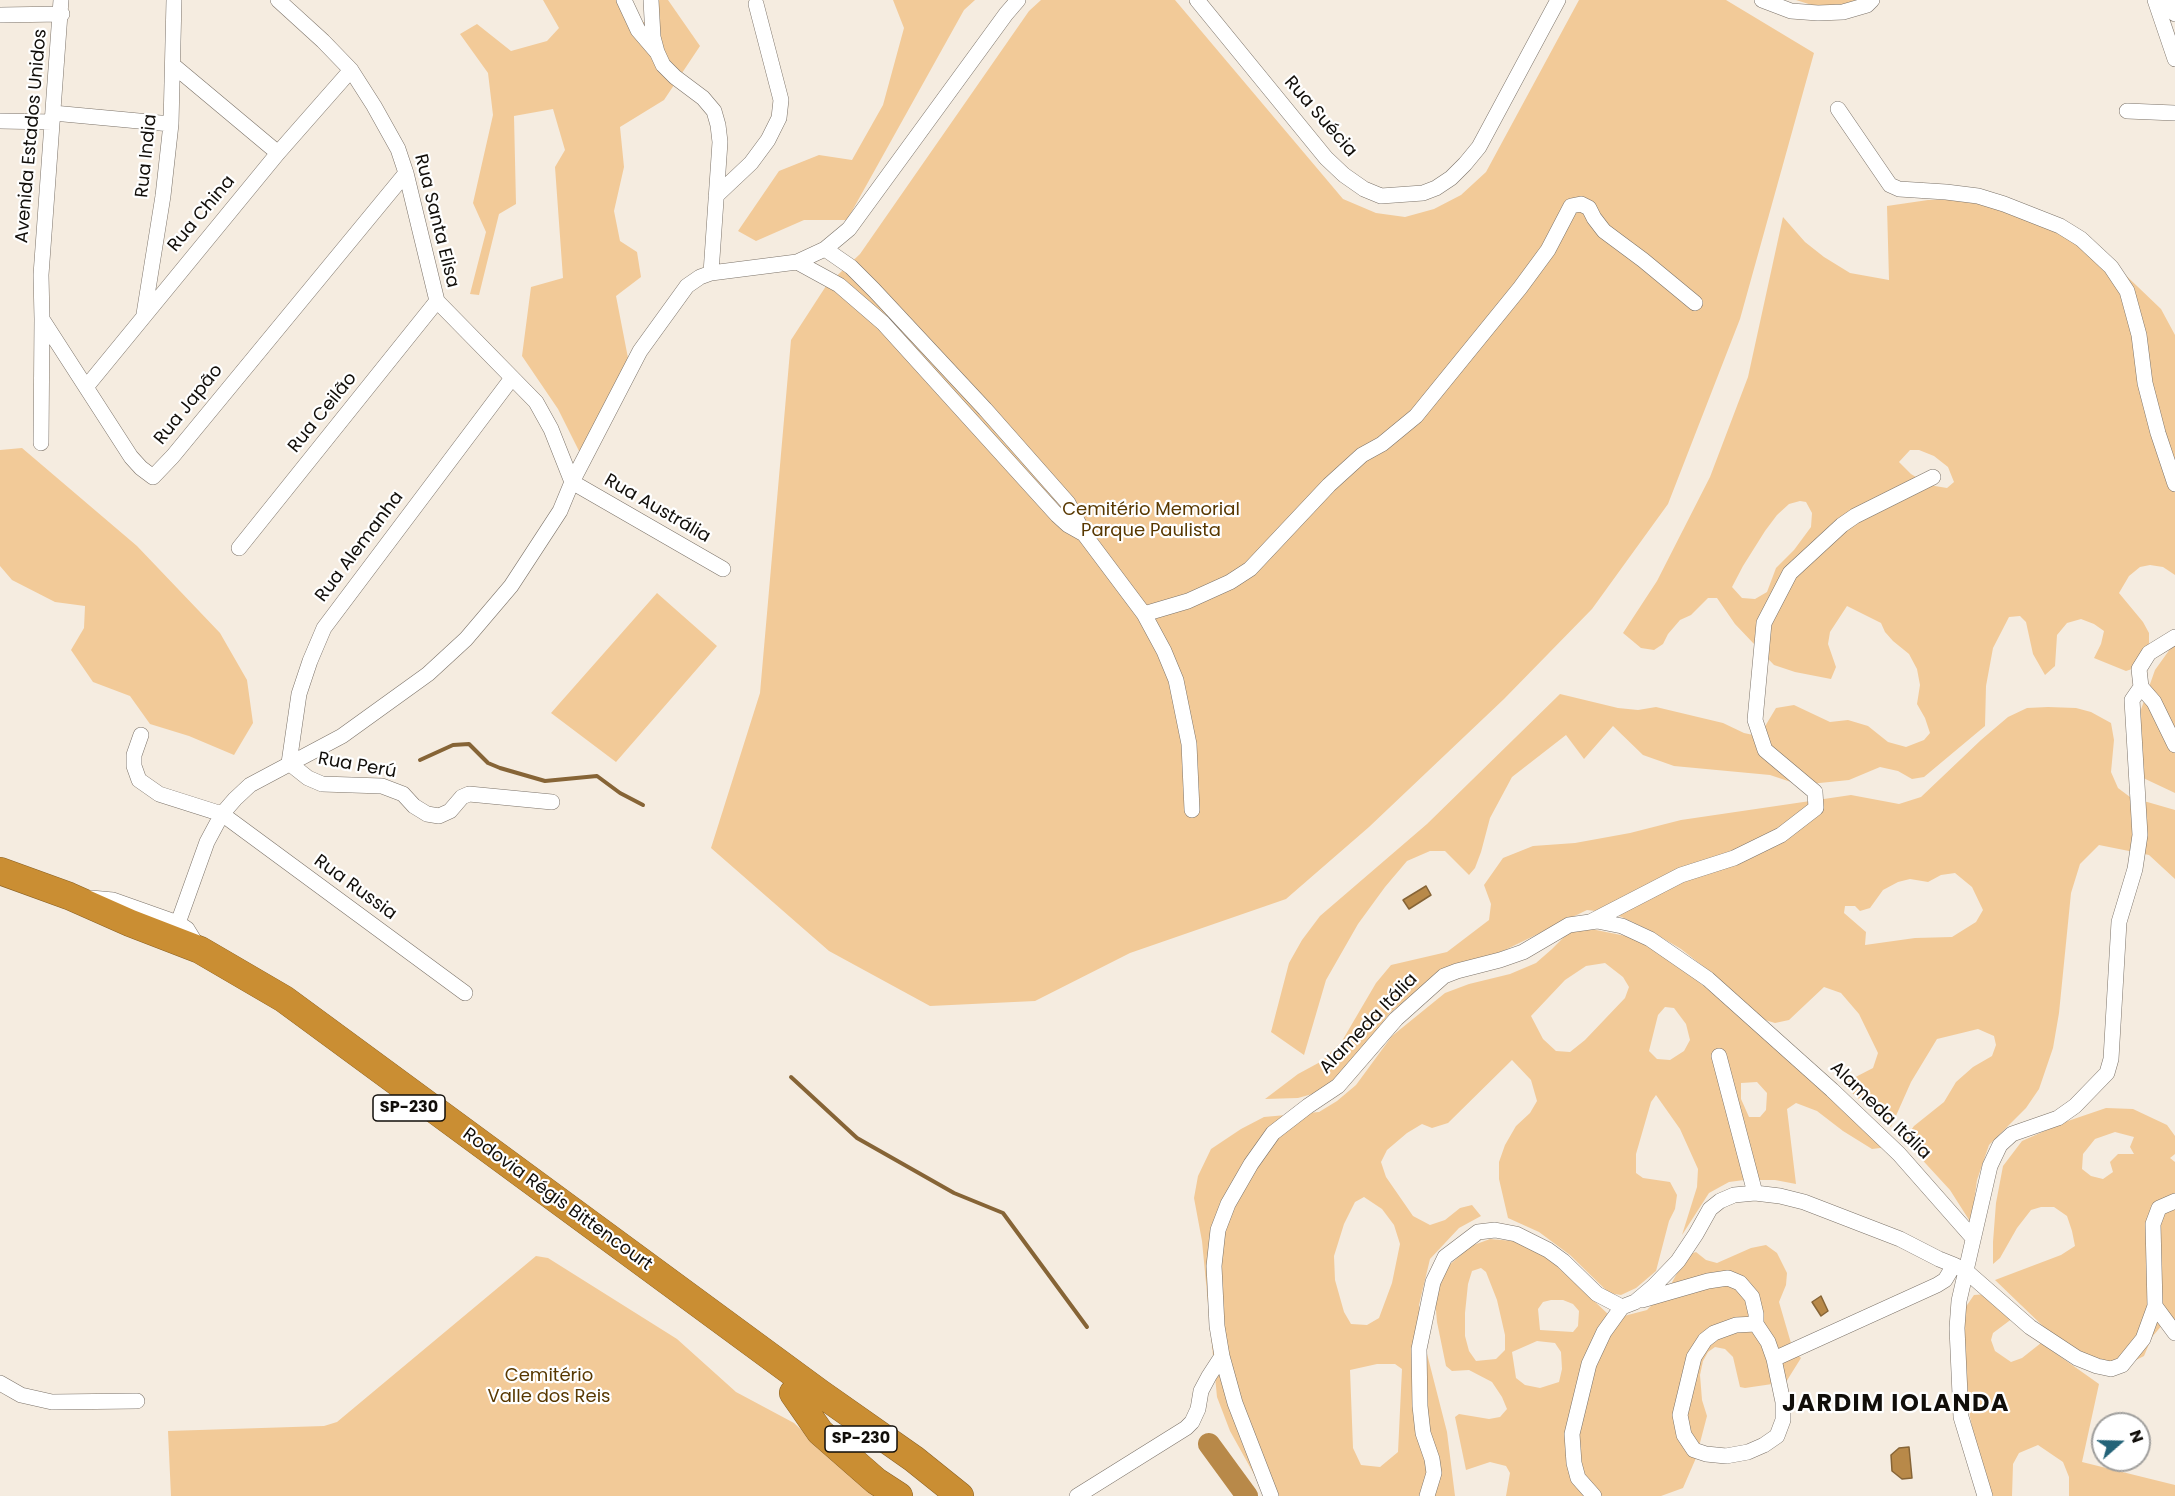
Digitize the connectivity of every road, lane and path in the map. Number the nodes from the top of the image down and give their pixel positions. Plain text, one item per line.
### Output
1 (174, 0) edge
2 (278, 0) edge
3 (624, 0) edge
4 (651, 0) edge
5 (1018, 0) edge
6 (1197, 0) edge
7 (1558, 0) edge
8 (1762, 0) edge
9 (1872, 0) edge
10 (2155, 0) edge
11 (2166, 0) edge
12 (756, 4) dead end
13 (61, 7) edge
14 (2175, 14) edge
15 (0, 15) edge
16 (657, 52) junction
17 (2175, 59) edge
18 (174, 66) junction
19 (351, 70) junction
20 (1838, 109) dead end
21 (2127, 111) dead end
22 (2175, 113) edge
23 (53, 118) junction
24 (0, 121) edge
25 (171, 124) junction
26 (278, 153) junction
27 (406, 173) junction
28 (716, 196) junction
29 (825, 249) junction
30 (797, 262) junction
31 (711, 273) junction
32 (437, 301) junction
33 (1695, 303) dead end
34 (144, 314) junction
35 (42, 319) junction
36 (512, 378) junction
37 (87, 386) junction
38 (41, 443) dead end
39 (1933, 477) dead end
40 (572, 482) junction
41 (2175, 484) edge
42 (1084, 534) junction
43 (239, 548) dead end
44 (723, 569) dead end
45 (1144, 614) junction
46 (2175, 637) edge
47 (2141, 687) junction
48 (141, 735) dead end
49 (2175, 745) edge
50 (289, 763) junction
51 (552, 802) dead end
52 (1192, 810) dead end
53 (222, 814) junction
54 (0, 871) edge
55 (0, 889) edge
56 (69, 896) junction
57 (1592, 921) junction
58 (178, 923) junction
59 (200, 950) junction
60 (465, 993) dead end
61 (1719, 1056) dead end
62 (1755, 1193) junction
63 (2175, 1201) edge
64 (1973, 1238) junction
65 (1960, 1268) junction
66 (1628, 1305) junction
67 (2155, 1306) junction
68 (1756, 1324) junction
69 (2175, 1333) edge
70 (1222, 1356) junction
71 (1774, 1359) junction
72 (0, 1383) edge
73 (788, 1390) junction
74 (137, 1401) dead end
75 (946, 1492) edge
76 (899, 1496) edge
77 (1077, 1496) edge
78 (1271, 1496) edge
79 (1427, 1496) edge
80 (1594, 1496) edge
81 (1985, 1496) edge

1 - 18 street, Rua India
2 - 19 street, Rua Santa Elisa
3 - 16 street
4 - 16 street
5 - 29 street
6 - 7 street, Rua Suécia
8 - 9 street
10 - 17 street
11 - 14 street
12 - 28 street
13 - 15 street
13 - 23 street, Avenida Estados Unidos
16 - 28 street
18 - 25 street, Rua India
18 - 26 street
19 - 26 street, Rua China
19 - 27 street, Rua Santa Elisa
20 - 41 street
21 - 22 street
23 - 24 street
23 - 25 street
23 - 35 street, Avenida Estados Unidos
25 - 34 street, Rua India
26 - 34 street, Rua China
27 - 32 street, Rua Santa Elisa
27 - 37 street, Rua Japão
28 - 31 street
29 - 30 street
29 - 42 street
30 - 31 street
30 - 42 street
31 - 40 street
32 - 36 street, Rua Santa Elisa
32 - 43 street, Rua Ceilão
33 - 45 street
34 - 37 street, Rua China
35 - 37 street, Rua Japão
35 - 38 street
36 - 40 street, Rua Santa Elisa
36 - 50 street, Rua Alemanha
39 - 57 street
40 - 44 street, Rua Austrália
40 - 50 street
42 - 45 street
45 - 52 street
46 - 47 street
47 - 49 street
47 - 64 street
48 - 53 street, Rua Russia
50 - 51 street, Rua Perú
50 - 53 street
53 - 58 street
53 - 60 street, Rua Russia
54 - 56 highway, Rodovia Régis Bittencourt / SP-230
55 - 73 highway, Rodovia Régis Bittencourt / SP-230
56 - 58 street
56 - 59 highway, Rodovia Régis Bittencourt / SP-230
57 - 64 street, Alameda Itália
57 - 70 street, Alameda Itália
58 - 59 street
59 - 75 highway, Rodovia Régis Bittencourt / SP-230
61 - 62 street
62 - 65 street
62 - 66 street
63 - 67 street
64 - 65 street
65 - 67 street
65 - 71 street
65 - 81 street
66 - 68 street
66 - 79 street
66 - 80 street
67 - 69 street
68 - 71 street
68 - 71 street
70 - 77 street
70 - 78 street, Alameda Itália
72 - 74 street
73 - 75 highway, SP-230
73 - 76 highway

